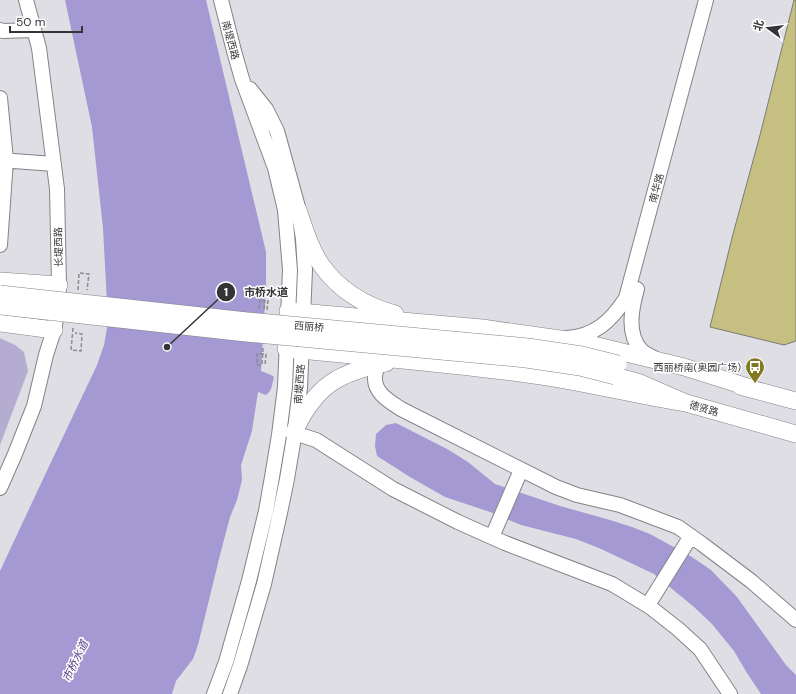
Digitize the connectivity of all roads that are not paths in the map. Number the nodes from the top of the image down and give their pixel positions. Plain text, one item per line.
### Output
1 (26, 0) edge
2 (221, 0) edge
3 (706, 0) edge
4 (714, 0) edge
5 (0, 30) edge
6 (34, 30) junction
7 (242, 79) junction
8 (0, 98) edge
9 (3, 160) edge
10 (54, 164) junction
11 (298, 210) junction
12 (0, 245) edge
13 (0, 281) edge
14 (59, 285) junction
15 (0, 294) edge
16 (0, 306) edge
17 (296, 312) junction
18 (0, 323) edge
19 (430, 324) junction
20 (32, 327) junction
21 (54, 330) junction
22 (561, 338) junction
23 (294, 350) junction
24 (46, 355) junction
25 (406, 360) junction
26 (662, 362) junction
27 (378, 364) junction
28 (616, 370) junction
29 (751, 388) junction
30 (796, 401) edge
31 (686, 403) junction
32 (294, 433) junction
33 (796, 434) edge
34 (521, 470) junction
35 (0, 488) edge
36 (692, 536) junction
37 (492, 537) junction
38 (648, 605) junction
39 (796, 620) edge
40 (214, 694) edge
41 (230, 694) edge
42 (730, 694) edge

1 - 6 street, 长堤西路
2 - 7 street, 南堤西路
3 - 22 street, 南华路
4 - 26 street, 南华路
5 - 6 street
6 - 10 street, 长堤西路
7 - 11 street, 南堤西路
7 - 17 street, 南堤西路
8 - 9 street
9 - 10 street
9 - 12 street
10 - 14 street, 长堤西路
11 - 17 street, 南堤西路
11 - 19 main road
13 - 14 main road
14 - 21 street, 长堤西路
15 - 28 main road, 西丽桥, bridge
16 - 28 main road, 西丽桥, bridge
17 - 19 main road
17 - 23 street, 南堤西路
18 - 20 main road
19 - 22 main road
20 - 21 main road
20 - 24 street
21 - 24 street, 长堤西路
22 - 26 main road
23 - 25 main road
23 - 32 street, 南堤西路
23 - 40 street, 南堤西路
24 - 35 street, 长堤西路
25 - 27 main road
25 - 31 main road
26 - 29 main road
27 - 32 main road
27 - 34 street
28 - 29 main road
28 - 31 main road, 德贤路
29 - 30 main road
31 - 33 main road, 德贤路
32 - 37 street
32 - 41 street, 南堤西路
34 - 36 street
34 - 37 street
36 - 38 street
36 - 39 street
37 - 38 street
38 - 42 street

